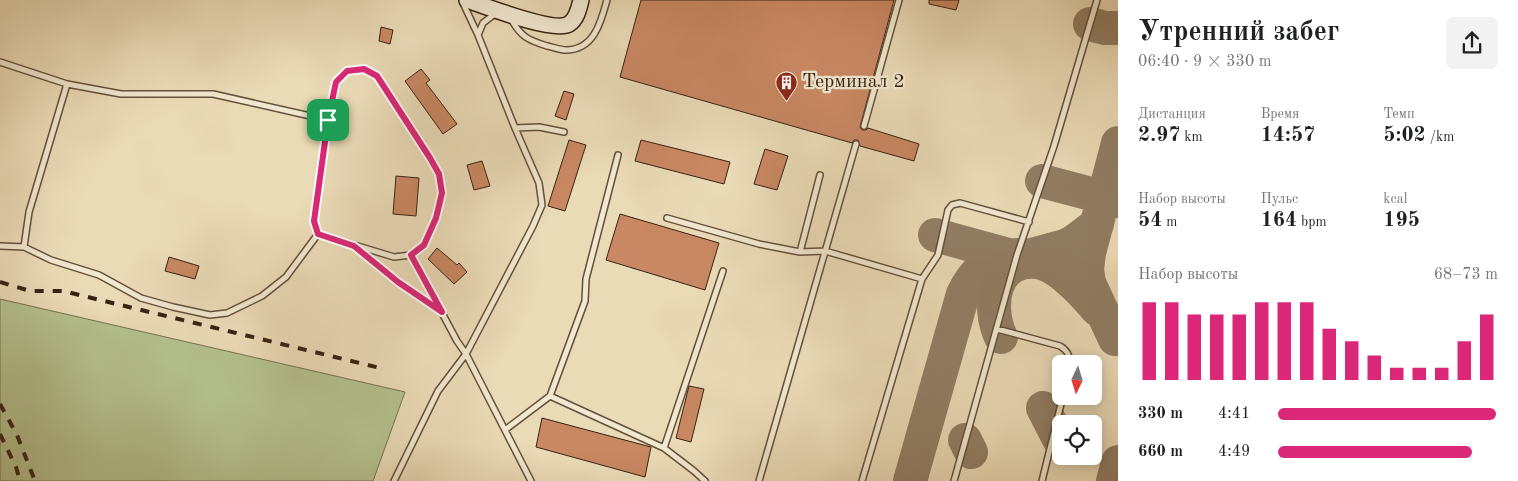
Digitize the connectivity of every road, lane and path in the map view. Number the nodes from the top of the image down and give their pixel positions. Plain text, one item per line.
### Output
1 (462, 0) edge
2 (467, 0) edge
3 (581, 0) edge
4 (607, 0) edge
5 (899, 0) edge
6 (1097, 0) edge
7 (504, 12) junction
8 (478, 35) junction
9 (0, 62) edge
10 (68, 84) junction
11 (328, 120) junction
12 (864, 126) dead end
13 (515, 128) junction
14 (564, 132) dead end
15 (856, 144) dead end
16 (618, 155) dead end
17 (820, 175) dead end
18 (666, 218) dead end
19 (1028, 222) junction
20 (318, 234) junction
21 (0, 246) edge
22 (354, 246) junction
23 (24, 247) junction
24 (825, 251) junction
25 (800, 252) junction
26 (411, 255) junction
27 (723, 271) dead end
28 (922, 279) junction
29 (442, 312) junction
30 (997, 329) junction
31 (466, 354) junction
32 (1069, 355) edge
33 (550, 396) junction
34 (1061, 405) edge
35 (505, 430) junction
36 (664, 448) junction
37 (394, 481) edge
38 (531, 481) edge
39 (705, 481) edge
40 (759, 481) edge
41 (862, 481) edge
42 (954, 481) edge
43 (1042, 481) edge

1 - 8 lane
2 - 7 main road
3 - 7 main road
4 - 7 lane
5 - 12 lane
6 - 19 lane
7 - 8 lane
8 - 13 lane
9 - 10 lane
10 - 11 lane
10 - 23 lane
11 - 20 lane
11 - 26 lane
13 - 14 lane
13 - 31 lane
15 - 24 lane
16 - 33 lane
17 - 25 lane
18 - 25 lane
19 - 28 lane
19 - 30 lane
20 - 22 lane
20 - 23 lane
21 - 23 lane
22 - 26 lane
22 - 29 lane
24 - 25 lane
24 - 28 lane
24 - 40 lane
26 - 29 lane
27 - 36 lane
28 - 41 lane
29 - 31 lane
30 - 32 lane
30 - 42 lane
31 - 35 lane
31 - 37 lane
33 - 35 lane
33 - 36 lane
34 - 43 lane
35 - 38 lane
36 - 39 lane

